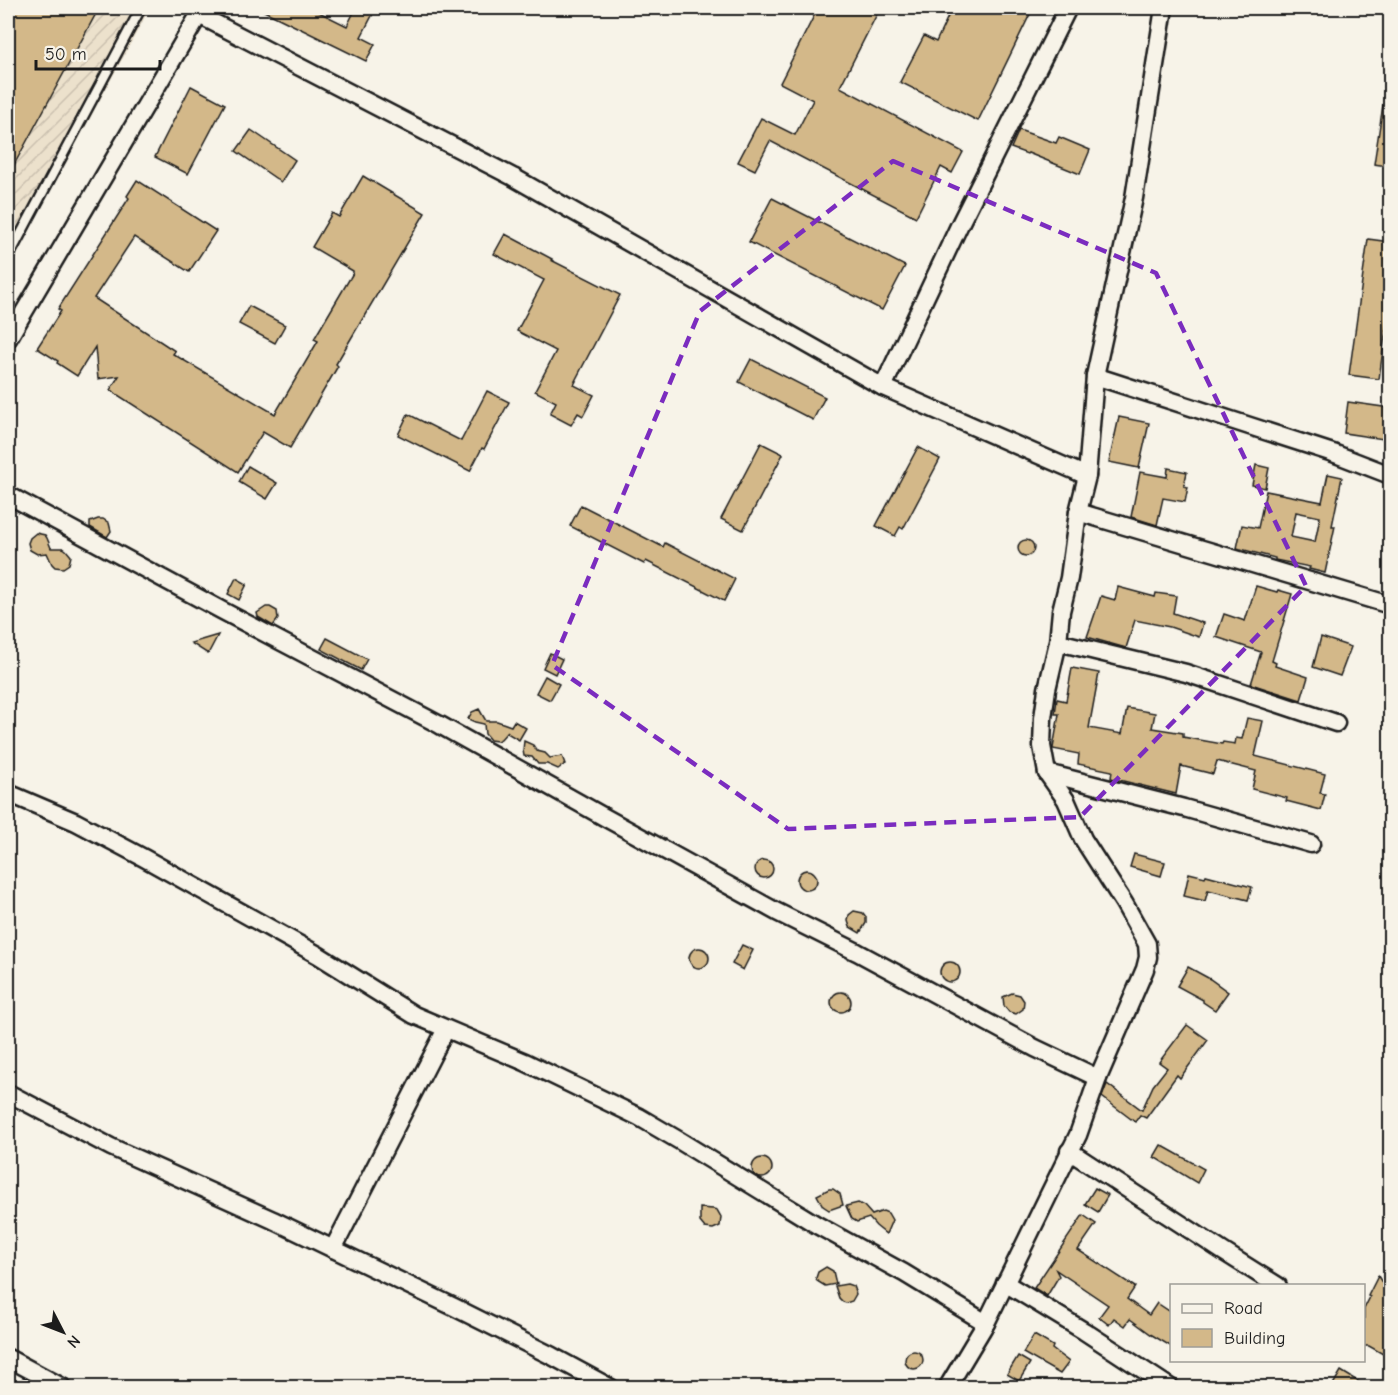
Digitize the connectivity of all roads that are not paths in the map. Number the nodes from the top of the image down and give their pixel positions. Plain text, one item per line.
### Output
1 (141, 8) edge
2 (1068, 8) edge
3 (1164, 8) edge
4 (201, 11) edge
5 (8, 258) edge
6 (8, 339) edge
7 (1095, 376) junction
8 (883, 387) junction
9 (1390, 475) edge
10 (1088, 476) junction
11 (8, 495) edge
12 (1078, 512) junction
13 (1390, 605) edge
14 (1058, 642) junction
15 (1336, 723) dead end
16 (1047, 772) junction
17 (8, 793) edge
18 (1311, 844) dead end
19 (446, 1029) junction
20 (1098, 1078) junction
21 (8, 1093) edge
22 (1069, 1151) junction
23 (333, 1249) junction
24 (1005, 1283) junction
25 (1275, 1284) edge
26 (986, 1323) junction
27 (8, 1358) edge
28 (64, 1388) edge
29 (612, 1388) edge
30 (947, 1388) edge
31 (1171, 1388) edge

1 - 5 lane
2 - 8 street
3 - 7 street
4 - 6 street
4 - 8 street
7 - 9 street
7 - 10 street
8 - 10 street
10 - 12 street
11 - 20 street
12 - 13 street
12 - 14 street
14 - 15 street
14 - 16 street
16 - 18 street
16 - 20 street
17 - 19 street
19 - 23 street
19 - 26 street
20 - 22 street
21 - 23 street
22 - 24 street
22 - 25 street
23 - 29 street
24 - 26 street
24 - 31 street
26 - 30 street
27 - 28 street

